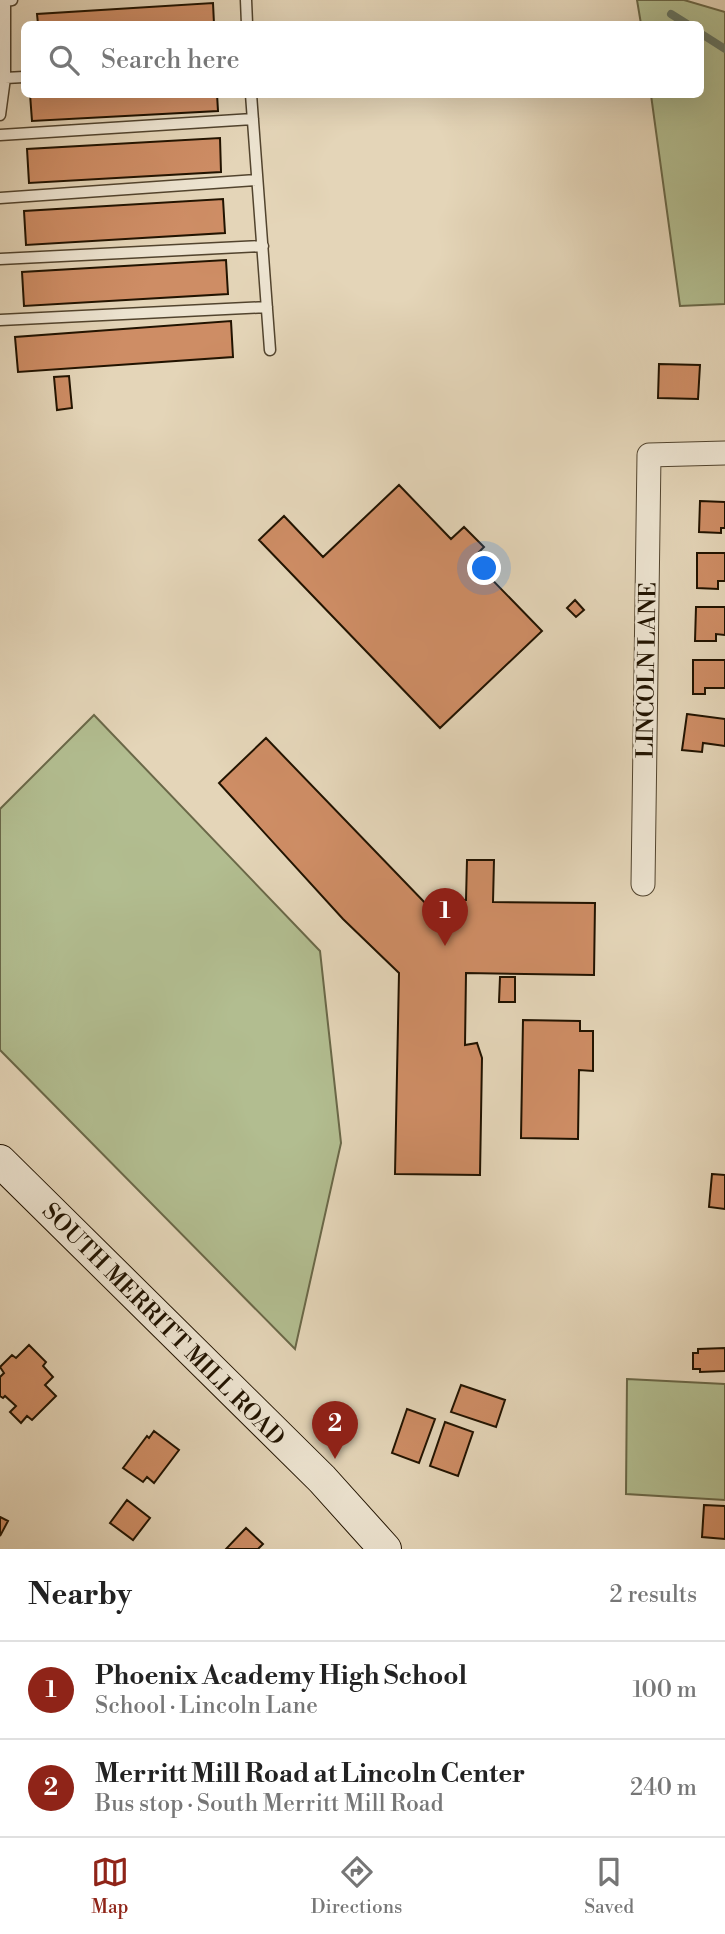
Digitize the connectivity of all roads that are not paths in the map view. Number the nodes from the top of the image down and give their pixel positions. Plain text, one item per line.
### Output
1 (12, 0) edge
2 (246, 0) edge
3 (3, 1) edge
4 (247, 21) edge
5 (21, 77) edge
6 (5, 78) junction
7 (251, 98) edge
8 (0, 115) edge
9 (253, 119) junction
10 (0, 135) edge
11 (257, 180) junction
12 (0, 198) edge
13 (263, 246) junction
14 (0, 259) edge
15 (267, 307) junction
16 (0, 320) edge
17 (270, 350) dead end
18 (725, 453) edge
19 (643, 884) dead end
20 (0, 1161) edge
21 (385, 1549) edge

1 - 3 lane
2 - 4 lane
3 - 6 lane
5 - 6 lane
6 - 8 lane
7 - 9 lane
9 - 10 lane
9 - 11 lane
11 - 12 lane
11 - 13 lane
13 - 14 lane
13 - 15 lane
15 - 16 lane
15 - 17 lane
18 - 19 street, LINCOLN LANE
20 - 21 street, SOUTH MERRITT MILL ROAD

